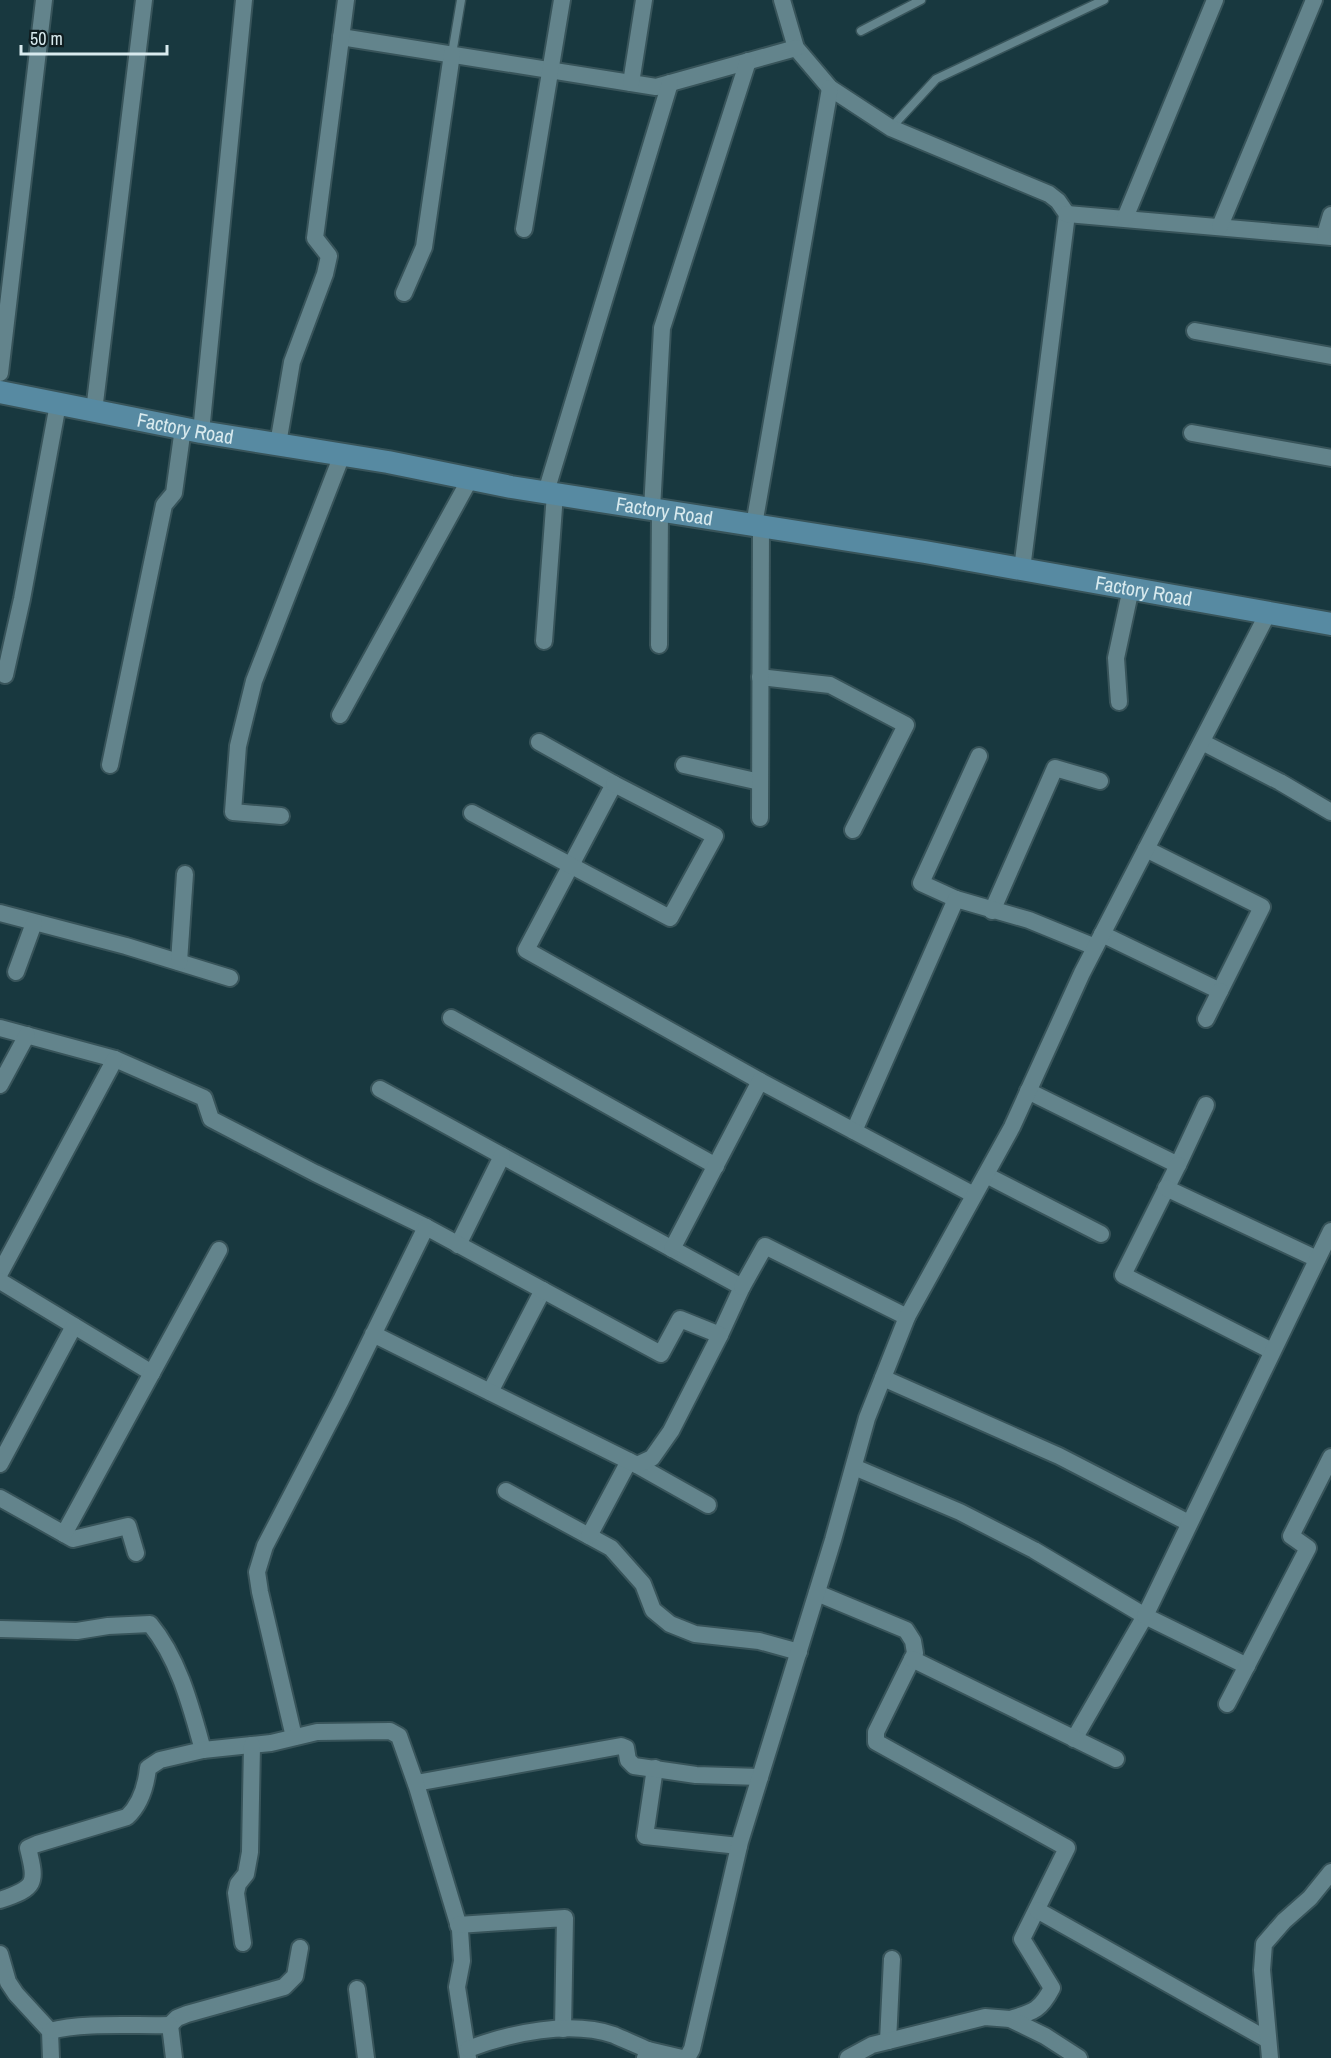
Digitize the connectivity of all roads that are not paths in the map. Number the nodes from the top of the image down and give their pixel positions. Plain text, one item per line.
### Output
1 (44, 0) edge
2 (144, 0) edge
3 (244, 0) edge
4 (346, 0) edge
5 (460, 0) edge
6 (562, 0) edge
7 (644, 0) edge
8 (783, 0) edge
9 (921, 0) edge
10 (1104, 0) edge
11 (1215, 0) edge
12 (1314, 0) edge
13 (861, 31) dead end
14 (341, 37) junction
15 (796, 48) junction
16 (452, 54) junction
17 (748, 61) junction
18 (549, 70) junction
19 (631, 83) junction
20 (670, 83) junction
21 (830, 88) junction
22 (891, 128) junction
23 (1067, 214) junction
24 (1331, 215) edge
25 (1125, 218) junction
26 (1221, 226) junction
27 (524, 229) dead end
28 (1328, 236) edge
29 (404, 294) dead end
30 (1195, 331) dead end
31 (1331, 356) edge
32 (0, 373) edge
33 (0, 392) edge
34 (58, 404) junction
35 (94, 411) junction
36 (192, 430) junction
37 (1192, 433) dead end
38 (278, 444) junction
39 (342, 455) junction
40 (1331, 458) edge
41 (470, 479) junction
42 (550, 493) junction
43 (656, 510) junction
44 (757, 526) junction
45 (1022, 569) junction
46 (1131, 588) junction
47 (1269, 613) junction
48 (1331, 624) edge
49 (544, 641) dead end
50 (659, 645) dead end
51 (5, 675) dead end
52 (760, 677) junction
53 (1119, 702) dead end
54 (340, 715) dead end
55 (539, 742) dead end
56 (1202, 742) junction
57 (979, 756) dead end
58 (110, 765) dead end
59 (684, 765) dead end
60 (760, 782) junction
61 (1100, 782) dead end
62 (614, 784) junction
63 (1331, 812) edge
64 (472, 813) dead end
65 (281, 816) dead end
66 (760, 818) dead end
67 (853, 830) dead end
68 (1146, 849) junction
69 (571, 865) junction
70 (185, 874) dead end
71 (956, 899) junction
72 (992, 911) junction
73 (0, 913) edge
74 (34, 923) junction
75 (1099, 941) junction
76 (178, 962) junction
77 (16, 972) dead end
78 (230, 978) dead end
79 (1220, 991) junction
80 (451, 1018) dead end
81 (1206, 1019) dead end
82 (0, 1028) edge
83 (27, 1035) junction
84 (115, 1059) junction
85 (760, 1081) junction
86 (0, 1085) edge
87 (380, 1089) dead end
88 (1029, 1091) junction
89 (1206, 1105) dead end
90 (854, 1131) junction
91 (502, 1156) junction
92 (716, 1166) junction
93 (1178, 1166) junction
94 (986, 1175) junction
95 (1166, 1188) junction
96 (974, 1195) junction
97 (426, 1227) junction
98 (1331, 1231) edge
99 (1101, 1234) dead end
100 (458, 1245) junction
101 (672, 1249) junction
102 (219, 1250) dead end
103 (1317, 1259) junction
104 (0, 1273) edge
105 (0, 1281) edge
106 (742, 1287) junction
107 (543, 1290) junction
108 (907, 1317) junction
109 (74, 1326) junction
110 (373, 1334) junction
111 (720, 1335) junction
112 (1272, 1351) junction
113 (152, 1373) junction
114 (883, 1378) junction
115 (490, 1392) junction
116 (1331, 1457) edge
117 (633, 1463) junction
118 (0, 1464) edge
119 (854, 1467) junction
120 (1324, 1486) edge
121 (506, 1491) dead end
122 (0, 1498) edge
123 (708, 1505) dead end
124 (1189, 1523) junction
125 (64, 1534) junction
126 (589, 1536) junction
127 (136, 1553) dead end
128 (817, 1593) junction
129 (1145, 1616) junction
130 (0, 1629) edge
131 (799, 1652) junction
132 (912, 1659) junction
133 (1247, 1666) junction
134 (1227, 1704) dead end
135 (294, 1737) junction
136 (1074, 1739) junction
137 (252, 1745) junction
138 (203, 1750) junction
139 (1116, 1759) dead end
140 (656, 1768) junction
141 (760, 1777) junction
142 (416, 1783) junction
143 (739, 1846) junction
144 (1331, 1872) edge
145 (0, 1900) edge
146 (1037, 1910) junction
147 (458, 1924) junction
148 (243, 1943) dead end
149 (300, 1948) dead end
150 (0, 1954) edge
151 (892, 1959) dead end
152 (357, 1989) dead end
153 (1010, 2019) junction
154 (170, 2025) junction
155 (563, 2029) junction
156 (50, 2031) junction
157 (1268, 2040) junction
158 (888, 2041) junction
159 (468, 2054) edge
160 (646, 2054) edge
161 (51, 2058) edge
162 (174, 2058) edge
163 (366, 2058) edge
164 (682, 2058) edge
165 (687, 2058) edge
166 (848, 2058) edge
167 (1078, 2058) edge
168 (1270, 2058) edge

1 - 32 street
2 - 35 street
3 - 36 street
4 - 14 street
5 - 16 lane
6 - 18 street
7 - 19 street
8 - 15 street
9 - 13 lane
10 - 22 lane
11 - 25 street
12 - 26 street
14 - 16 street
14 - 38 street
15 - 17 street
15 - 21 street
16 - 18 street
16 - 29 street
17 - 20 street
17 - 43 street
18 - 19 street
18 - 27 street
19 - 20 street
20 - 42 street
21 - 22 street
21 - 44 street
22 - 23 street
23 - 25 street
23 - 45 street
24 - 28 street
25 - 26 street
26 - 28 street
30 - 31 street
33 - 34 main road, Factory Road
34 - 35 main road, Factory Road
34 - 51 street
35 - 36 main road, Factory Road
36 - 38 main road, Factory Road
36 - 58 street
37 - 40 street
38 - 39 main road, Factory Road
39 - 41 main road, Factory Road
39 - 65 street
41 - 42 main road, Factory Road
41 - 54 street
42 - 43 main road, Factory Road
42 - 49 street
43 - 44 main road, Factory Road
43 - 50 street
44 - 45 main road, Factory Road
44 - 52 street
45 - 46 main road, Factory Road
46 - 47 main road, Factory Road
46 - 53 street
47 - 48 main road, Factory Road
47 - 56 street
52 - 60 street
52 - 67 street
55 - 62 street
56 - 63 street
56 - 68 street
57 - 71 street
59 - 60 street
60 - 66 street
61 - 72 street
62 - 69 street
62 - 69 street
64 - 69 street
68 - 75 street
68 - 79 street
69 - 85 street
70 - 76 street
71 - 72 street
71 - 90 street
72 - 75 street
73 - 74 street
74 - 76 street
74 - 77 street
75 - 79 street
75 - 88 street
76 - 78 street
79 - 81 street
80 - 92 street
82 - 83 street
83 - 84 street
83 - 86 street
84 - 97 street
84 - 104 street
85 - 90 street
85 - 92 street
87 - 91 street
88 - 93 street
88 - 94 street
89 - 93 street
90 - 96 street
91 - 100 street
91 - 101 street
92 - 101 street
93 - 95 street
94 - 96 street
94 - 99 street
95 - 103 street
95 - 112 street
96 - 108 street
97 - 100 street
97 - 110 street
98 - 103 street
100 - 107 street
101 - 106 street
102 - 113 street
103 - 112 street
105 - 109 street
106 - 108 street
106 - 111 street
107 - 111 street
107 - 115 street
108 - 114 street
109 - 113 street
109 - 118 street
110 - 115 street
110 - 135 street
111 - 117 street
112 - 124 street
113 - 125 street
114 - 119 street
114 - 124 street
115 - 117 street
116 - 120 street
117 - 123 street
117 - 126 street
119 - 128 street
119 - 129 street
120 - 133 street
121 - 126 street
122 - 125 street
124 - 129 street
125 - 127 street
126 - 131 street
128 - 131 street
128 - 132 street
129 - 133 street
129 - 136 street
130 - 138 street
131 - 141 street
132 - 136 street
132 - 146 street
133 - 134 street
135 - 137 street
135 - 142 street
136 - 139 street
137 - 138 street
137 - 148 street
138 - 145 street
140 - 141 street
140 - 142 street
140 - 143 street
141 - 143 street
142 - 147 street
143 - 165 street
144 - 157 street
146 - 153 street
146 - 157 street
147 - 155 street
147 - 159 street
149 - 154 street
150 - 156 street
151 - 158 street
152 - 163 street
153 - 158 street
153 - 167 street
154 - 156 street
154 - 162 street
155 - 159 street
155 - 160 street
156 - 161 street
157 - 168 street
158 - 166 street
160 - 164 street

